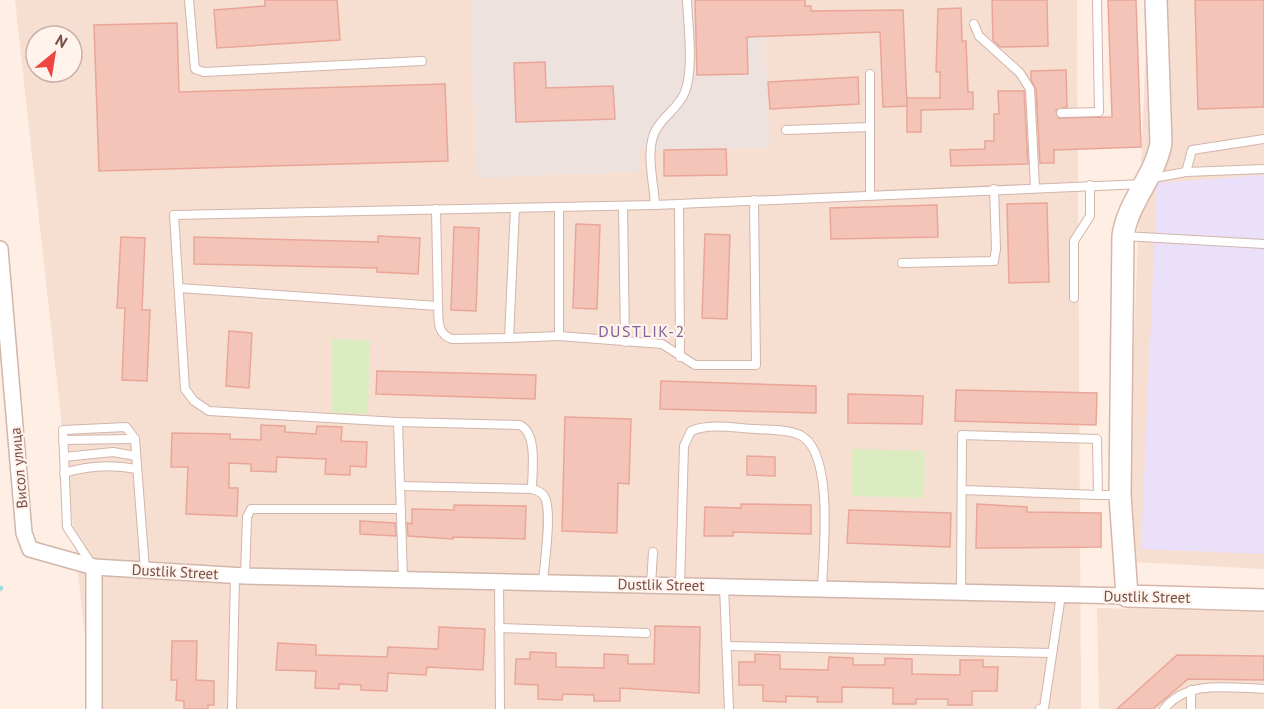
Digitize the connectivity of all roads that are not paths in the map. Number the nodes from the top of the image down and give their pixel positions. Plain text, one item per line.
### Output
1 (189, 0) edge
2 (687, 0) edge
3 (1097, 0) edge
4 (1156, 0) edge
5 (974, 24) dead end
6 (422, 60) dead end
7 (870, 74) dead end
8 (1061, 113) dead end
9 (870, 126) junction
10 (786, 130) dead end
11 (1264, 139) edge
12 (1264, 169) edge
13 (1186, 172) junction
14 (1144, 184) junction
15 (1090, 185) junction
16 (1035, 187) junction
17 (994, 189) junction
18 (870, 195) junction
19 (754, 200) junction
20 (679, 204) junction
21 (655, 205) junction
22 (623, 206) junction
23 (559, 207) junction
24 (515, 208) junction
25 (436, 209) junction
26 (1123, 236) junction
27 (1264, 244) edge
28 (0, 249) edge
29 (902, 262) dead end
30 (179, 288) junction
31 (1074, 298) dead end
32 (438, 306) junction
33 (559, 336) junction
34 (509, 338) junction
35 (625, 342) junction
36 (680, 357) junction
37 (398, 422) junction
38 (135, 439) junction
39 (63, 440) junction
40 (136, 456) junction
41 (64, 457) junction
42 (136, 469) junction
43 (64, 472) junction
44 (400, 486) junction
45 (532, 489) junction
46 (962, 490) junction
47 (1098, 495) junction
48 (1120, 495) junction
49 (401, 509) junction
50 (653, 552) dead end
51 (59, 559) joint
52 (94, 567) junction
53 (145, 570) junction
54 (240, 576) junction
55 (403, 579) junction
56 (499, 581) junction
57 (543, 582) junction
58 (651, 585) junction
59 (680, 585) junction
60 (724, 586) junction
61 (822, 589) junction
62 (961, 592) junction
63 (1061, 595) junction
64 (1126, 596) junction
65 (1264, 600) edge
66 (499, 628) junction
67 (646, 633) dead end
68 (727, 646) junction
69 (1052, 653) junction
70 (1264, 689) edge
71 (1191, 690) junction
72 (94, 709) edge
73 (232, 709) edge
74 (500, 709) edge
75 (729, 709) edge
76 (1043, 709) edge
77 (1164, 709) edge
78 (1191, 709) edge

1 - 6 lane
2 - 21 lane
3 - 8 lane
4 - 14 street
5 - 16 lane
7 - 9 lane
9 - 10 lane
9 - 18 lane
11 - 13 lane
12 - 13 lane
13 - 14 lane
14 - 15 lane
14 - 26 street
15 - 16 lane
15 - 31 lane
16 - 17 lane
17 - 18 lane
17 - 29 lane
18 - 19 lane
19 - 20 lane
19 - 36 lane
20 - 21 lane
20 - 36 lane
21 - 22 lane
22 - 23 lane
22 - 35 lane
23 - 24 lane
23 - 33 lane
24 - 25 lane
24 - 34 lane
25 - 30 lane
25 - 32 lane
26 - 27 lane
26 - 48 street
28 - 51 street, Висол улица
30 - 32 lane
30 - 37 lane
32 - 34 lane
33 - 34 lane
33 - 35 lane
35 - 36 lane
37 - 44 lane
37 - 45 lane
38 - 39 lane
38 - 39 lane
38 - 40 lane
39 - 41 lane
40 - 41 lane
40 - 42 lane
41 - 43 lane
42 - 43 lane
42 - 53 lane
43 - 52 lane
44 - 45 lane
44 - 49 lane
45 - 57 lane
46 - 47 lane
46 - 47 lane
46 - 62 lane
47 - 48 lane
48 - 64 street
49 - 54 lane
49 - 55 lane
50 - 58 lane
51 - 52 street, Dustlik Street
52 - 53 street, Dustlik Street
52 - 72 street
53 - 54 street, Dustlik Street
54 - 55 street, Dustlik Street
54 - 73 lane
55 - 56 street, Dustlik Street
56 - 57 street, Dustlik Street
56 - 66 lane
57 - 58 street, Dustlik Street
58 - 59 street, Dustlik Street
59 - 60 street, Dustlik Street
59 - 61 lane
60 - 61 street, Dustlik Street
60 - 68 lane
61 - 62 street, Dustlik Street
62 - 63 street, Dustlik Street
63 - 64 street, Dustlik Street
63 - 69 lane
64 - 65 street, Dustlik Street
66 - 67 lane
66 - 74 lane
68 - 69 lane
68 - 75 lane
69 - 76 lane
70 - 71 lane
71 - 77 lane
71 - 78 lane

